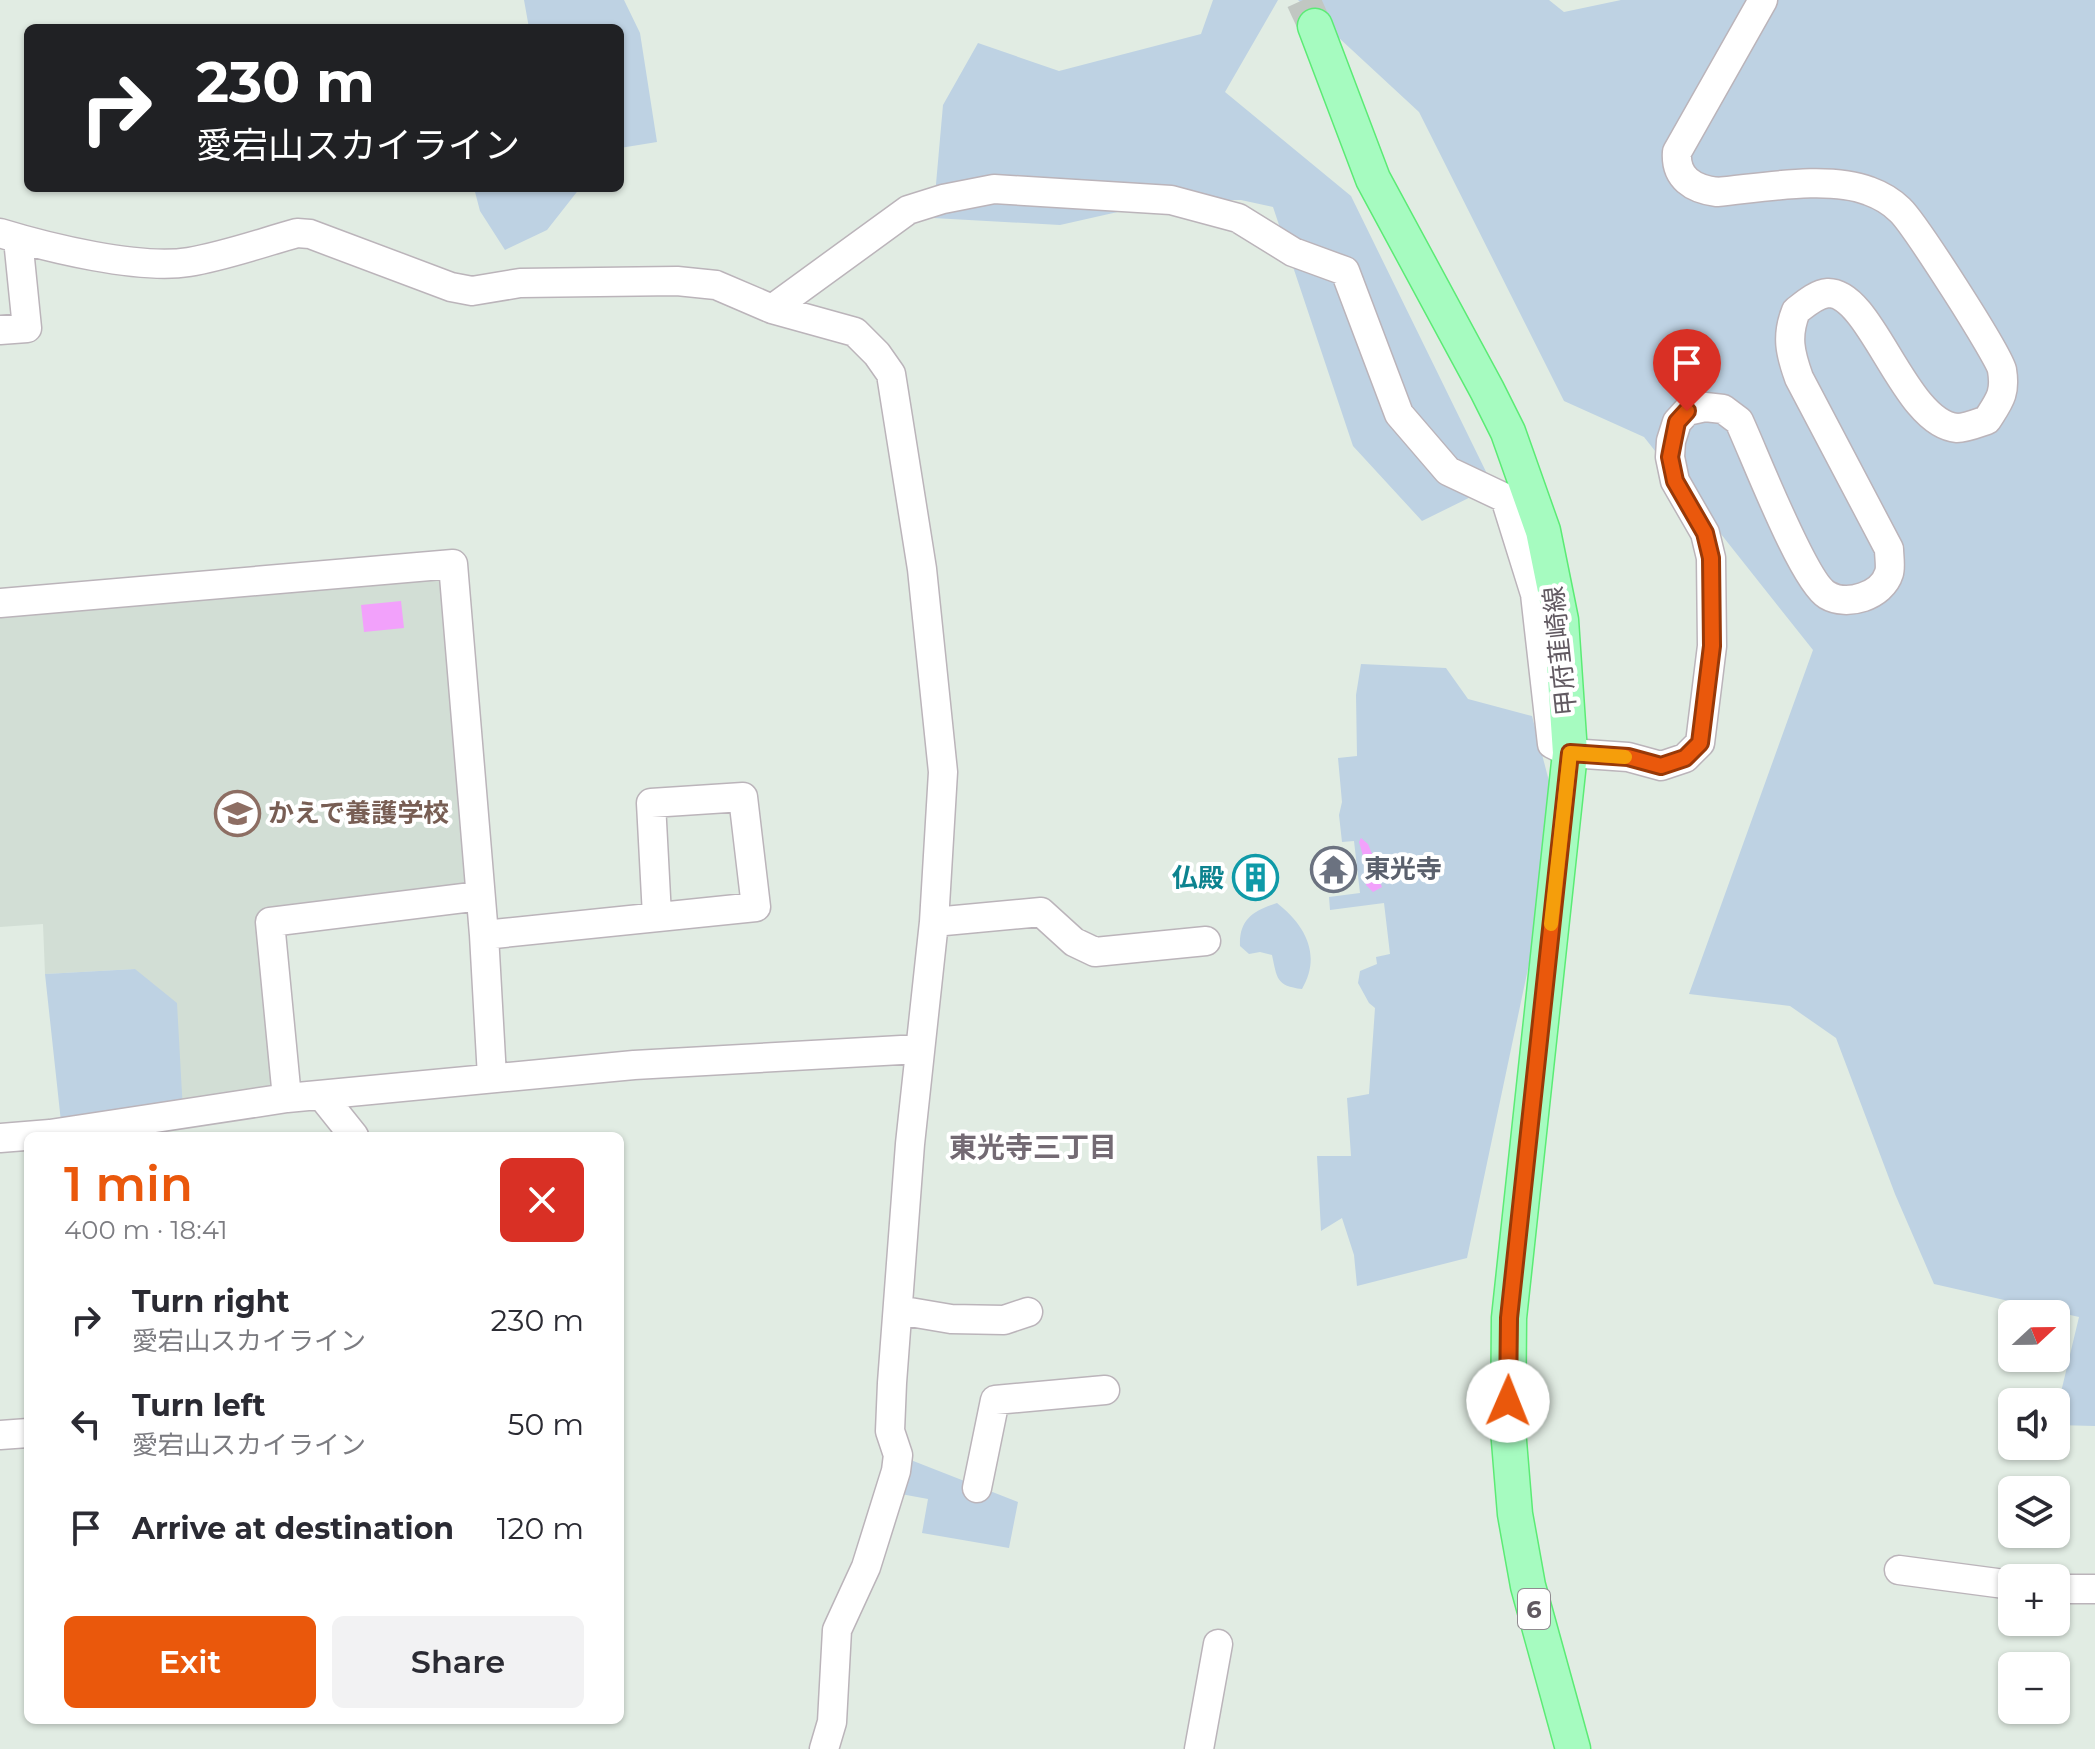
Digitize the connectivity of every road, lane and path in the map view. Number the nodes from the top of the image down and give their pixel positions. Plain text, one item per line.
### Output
1 (1763, 0) edge
2 (1315, 26) tunnel mouth
3 (9, 236) edge
4 (772, 309) junction
5 (0, 330) edge
6 (0, 603) edge
7 (1570, 753) junction
8 (480, 896) junction
9 (657, 916) junction
10 (934, 922) junction
11 (484, 935) junction
12 (1206, 941) dead end
13 (919, 1049) junction
14 (492, 1077) junction
15 (322, 1096) junction
16 (287, 1098) junction
17 (63, 1132) edge
18 (351, 1132) edge
19 (24, 1136) edge
20 (0, 1138) edge
21 (898, 1310) junction
22 (1028, 1312) dead end
23 (1105, 1390) dead end
24 (24, 1433) edge
25 (0, 1435) edge
26 (977, 1488) dead end
27 (1899, 1570) dead end
28 (1998, 1583) edge
29 (2070, 1589) edge
30 (2095, 1589) edge
31 (1218, 1644) dead end
32 (824, 1749) edge
33 (1199, 1749) edge
34 (1573, 1749) edge

1 - 7 street
2 - 7 main road, 甲府韮崎線 / 6
3 - 4 street
3 - 5 street
4 - 7 street
4 - 10 street
6 - 8 street
7 - 34 main road, 甲府韮崎線 / 6
8 - 11 street
8 - 16 street
9 - 9 street
9 - 11 street
10 - 12 street
10 - 13 street
11 - 14 street
13 - 14 street
13 - 21 street
14 - 15 street
15 - 16 street
15 - 18 street
16 - 17 street
19 - 20 street
21 - 22 street
21 - 32 street
23 - 26 street
24 - 25 street
27 - 28 street
29 - 30 street
31 - 33 street

